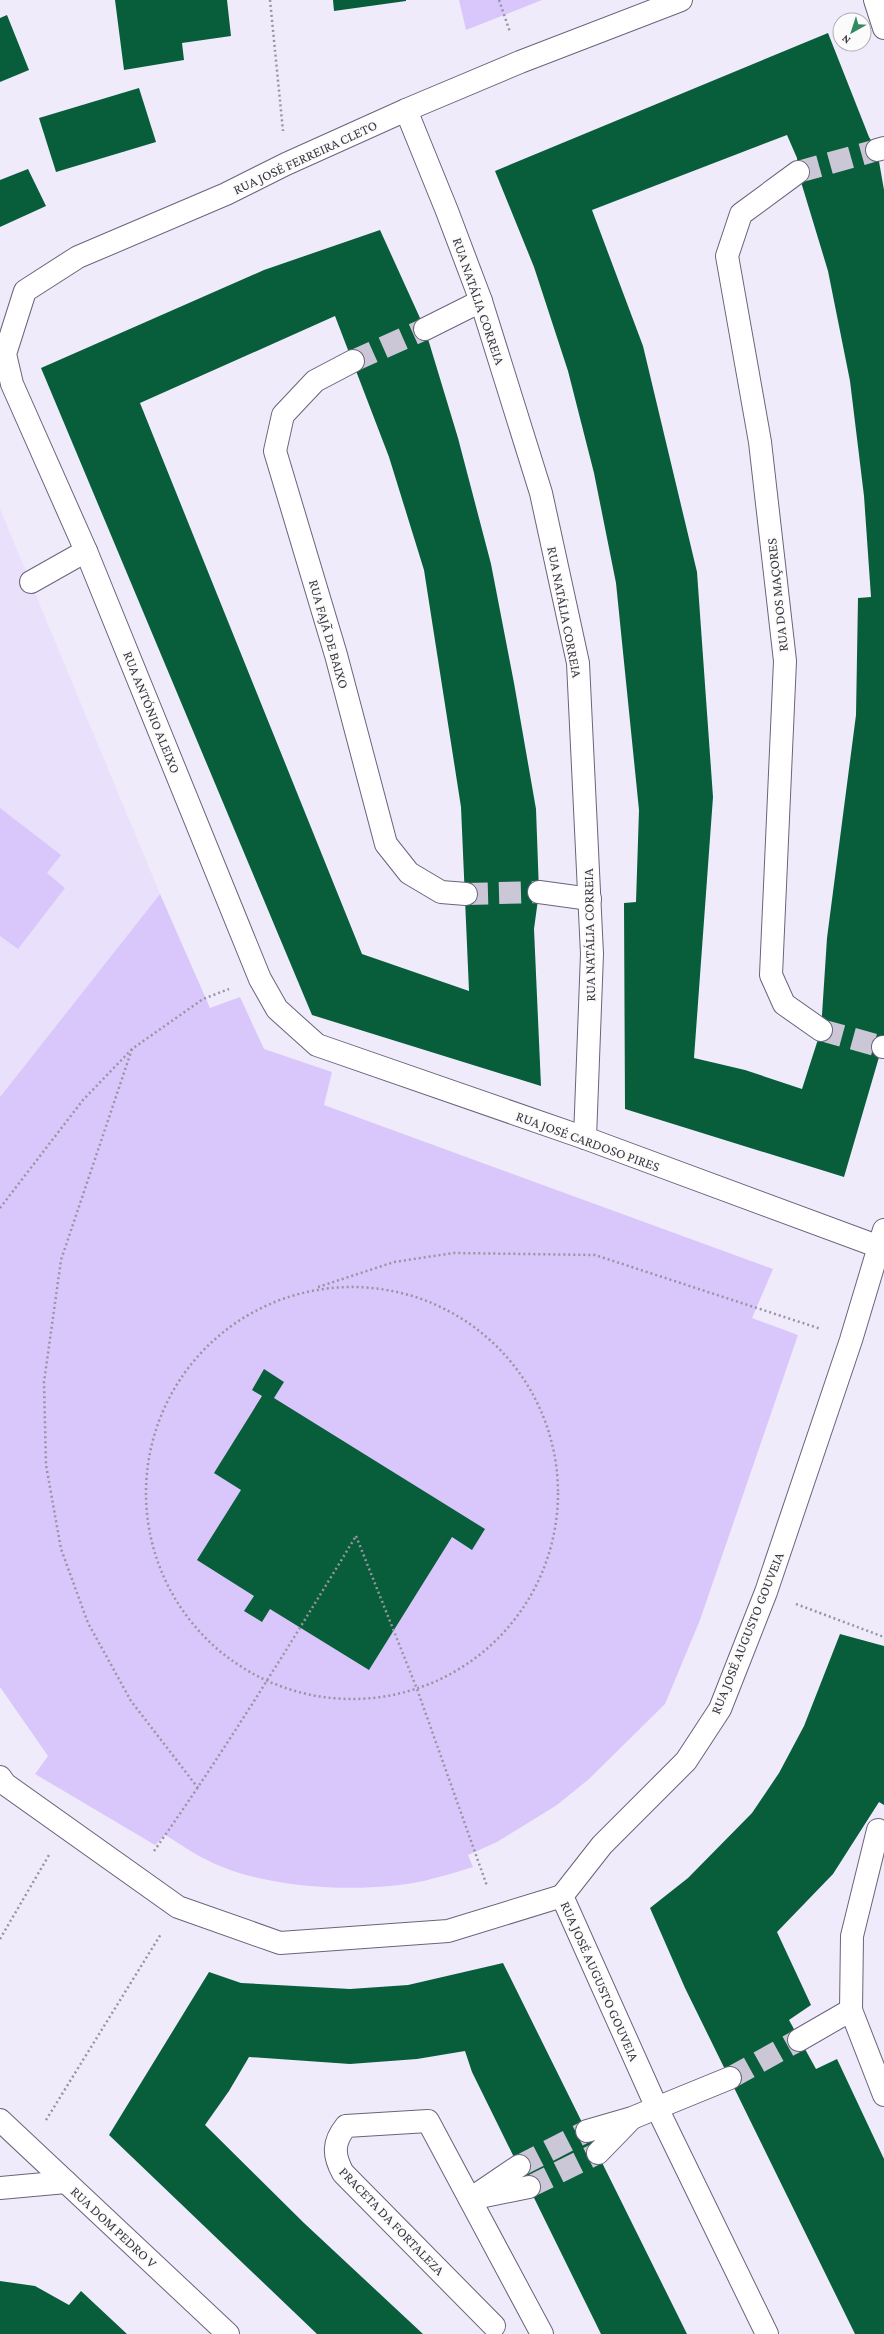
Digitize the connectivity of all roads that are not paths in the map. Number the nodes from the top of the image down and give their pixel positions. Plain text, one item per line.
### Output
1 (681, 0) edge
2 (875, 0) edge
3 (884, 28) edge
4 (406, 110) junction
5 (798, 172) tunnel mouth
6 (481, 301) junction
7 (425, 329) tunnel mouth
8 (353, 361) tunnel mouth
9 (6, 385) edge
10 (86, 551) junction
11 (31, 582) dead end
12 (540, 892) tunnel mouth
13 (466, 894) tunnel mouth
14 (590, 899) junction
15 (821, 1030) tunnel mouth
16 (301, 1032) joint
17 (585, 1138) junction
18 (881, 1238) edge
19 (2, 1781) edge
20 (878, 1830) dead end
21 (562, 1896) junction
22 (851, 2010) junction
23 (800, 2040) tunnel mouth
24 (730, 2078) tunnel mouth
25 (884, 2095) edge
26 (657, 2108) junction
27 (632, 2118) junction
28 (0, 2120) edge
29 (587, 2131) tunnel mouth
30 (598, 2153) tunnel mouth
31 (519, 2166) tunnel mouth
32 (66, 2182) junction
33 (529, 2187) tunnel mouth
34 (0, 2188) edge
35 (470, 2199) junction
36 (494, 2326) dead end
37 (228, 2334) edge
38 (542, 2334) edge
39 (767, 2334) edge

1 - 4 street, RUA JOSÉ FERREIRA CLETO
2 - 3 street
4 - 6 street, RUA NATÁLIA CORREIA
4 - 9 street, RUA JOSÉ FERREIRA CLETO
5 - 15 street, RUA DOS MAÇORES
6 - 7 street
6 - 14 street, RUA NATÁLIA CORREIA
8 - 13 street, RUA FAJÃ DE BAIXO
9 - 10 street, RUA ANTÓNIO ALEIXO
10 - 11 street
10 - 16 street, RUA ANTÓNIO ALEIXO
12 - 14 street
14 - 17 street, RUA NATÁLIA CORREIA
16 - 17 street, RUA JOSÉ CARDOSO PIRES
17 - 18 street, RUA JOSÉ CARDOSO PIRES
18 - 21 street, RUA JOSÉ AUGUSTO GOUVEIA
19 - 21 street
20 - 22 street
21 - 26 street, RUA JOSÉ AUGUSTO GOUVEIA
22 - 23 street
22 - 25 street
24 - 26 street
26 - 27 street
26 - 39 street, RUA JOSÉ AUGUSTO GOUVEIA
27 - 29 street
27 - 30 street
28 - 32 street, RUA DOM PEDRO V
31 - 35 street
32 - 34 street
32 - 37 street, RUA DOM PEDRO V
33 - 35 street
35 - 36 street, PRACETA DA FORTALEZA
35 - 38 street, PRACETA DA FORTALEZA

